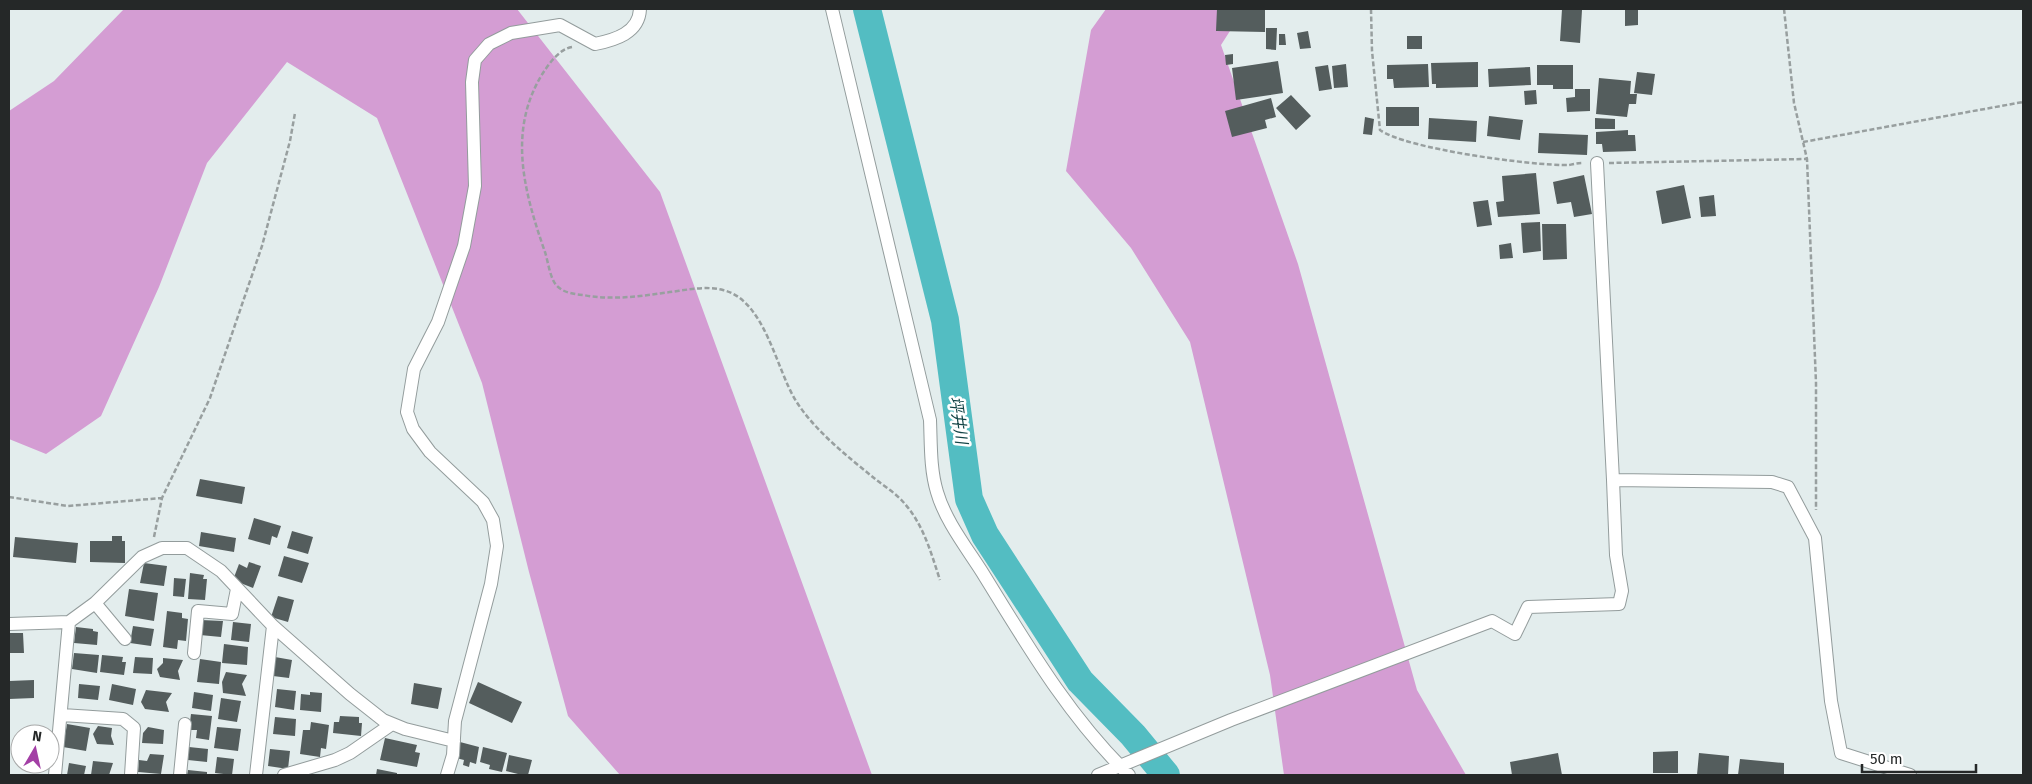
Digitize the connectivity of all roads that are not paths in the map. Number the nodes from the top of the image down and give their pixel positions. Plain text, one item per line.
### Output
1 (640, 9) edge
2 (832, 9) edge
3 (1597, 163) road end
4 (1613, 480) junction
5 (237, 589) junction
6 (95, 604) junction
7 (69, 622) junction
8 (9, 624) edge
9 (273, 626) junction
10 (125, 639) dead end
11 (194, 653) dead end
12 (62, 715) junction
13 (185, 724) dead end
14 (392, 724) junction
15 (454, 740) junction
16 (1124, 771) edge
17 (55, 775) edge
18 (131, 775) edge
19 (180, 775) edge
20 (256, 775) edge
21 (284, 775) edge
22 (447, 775) edge
23 (1098, 775) edge
24 (1910, 775) edge

1 - 15 street
2 - 16 street
3 - 4 street
4 - 16 street
4 - 24 street
5 - 6 street
5 - 9 street
5 - 11 street
6 - 7 street
6 - 10 street
7 - 8 street
7 - 12 street
9 - 14 street
9 - 20 street
12 - 17 street
12 - 18 street
13 - 19 street
14 - 15 street
14 - 21 street
15 - 22 street
16 - 23 street

